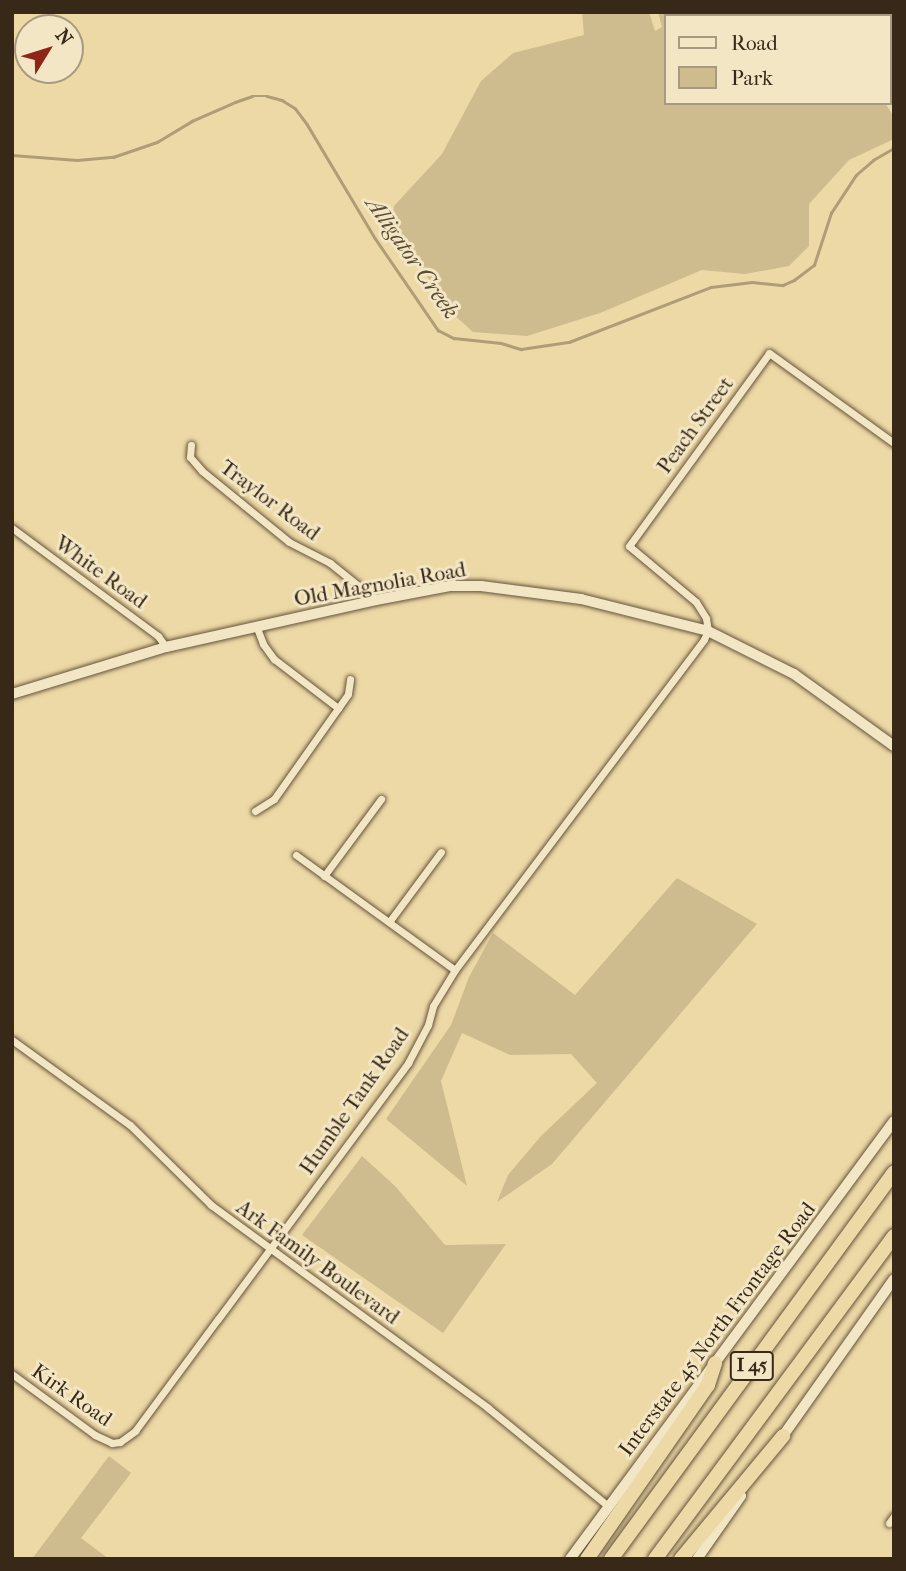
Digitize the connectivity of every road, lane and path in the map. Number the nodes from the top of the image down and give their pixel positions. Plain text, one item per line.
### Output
1 (894, 443) edge
2 (191, 445) dead end
3 (12, 528) edge
4 (376, 600) junction
5 (257, 628) junction
6 (708, 631) junction
7 (166, 647) junction
8 (351, 679) dead end
9 (12, 694) edge
10 (338, 708) junction
11 (894, 746) edge
12 (381, 799) dead end
13 (255, 811) dead end
14 (442, 852) dead end
15 (296, 855) dead end
16 (324, 876) junction
17 (389, 922) junction
18 (455, 970) junction
19 (12, 1040) edge
20 (894, 1121) edge
21 (894, 1173) edge
22 (894, 1236) edge
23 (270, 1248) junction
24 (894, 1279) edge
25 (715, 1363) junction
26 (12, 1374) edge
27 (783, 1436) junction
28 (113, 1443) joint
29 (608, 1506) junction
30 (570, 1559) edge
31 (587, 1559) edge
32 (611, 1559) edge
33 (654, 1559) edge
34 (681, 1559) edge
35 (698, 1559) edge

1 - 6 street, Peach Street
2 - 4 street, Traylor Road
3 - 7 street, White Road
4 - 5 street, Old Magnolia Road
4 - 6 street, Old Magnolia Road
5 - 7 street, Old Magnolia Road
5 - 10 street
6 - 11 street, Old Magnolia Road
6 - 18 street, Humble Tank Road
7 - 9 street, Old Magnolia Road
8 - 10 street
10 - 13 street
12 - 16 street
14 - 17 street
15 - 16 street
16 - 17 street
17 - 18 street
18 - 23 street, Humble Tank Road
19 - 23 street, Ark Family Boulevard
20 - 25 street, Interstate 45 North Frontage Road
21 - 32 highway, I 45
22 - 33 highway, I 45
23 - 28 street, Humble Tank Road
23 - 29 street, Ark Family Boulevard
24 - 27 street
25 - 29 street, Interstate 45 North Frontage Road
25 - 31 highway
26 - 28 street, Kirk Road
27 - 34 highway
27 - 35 street
29 - 30 street, Interstate 45 North Frontage Road

